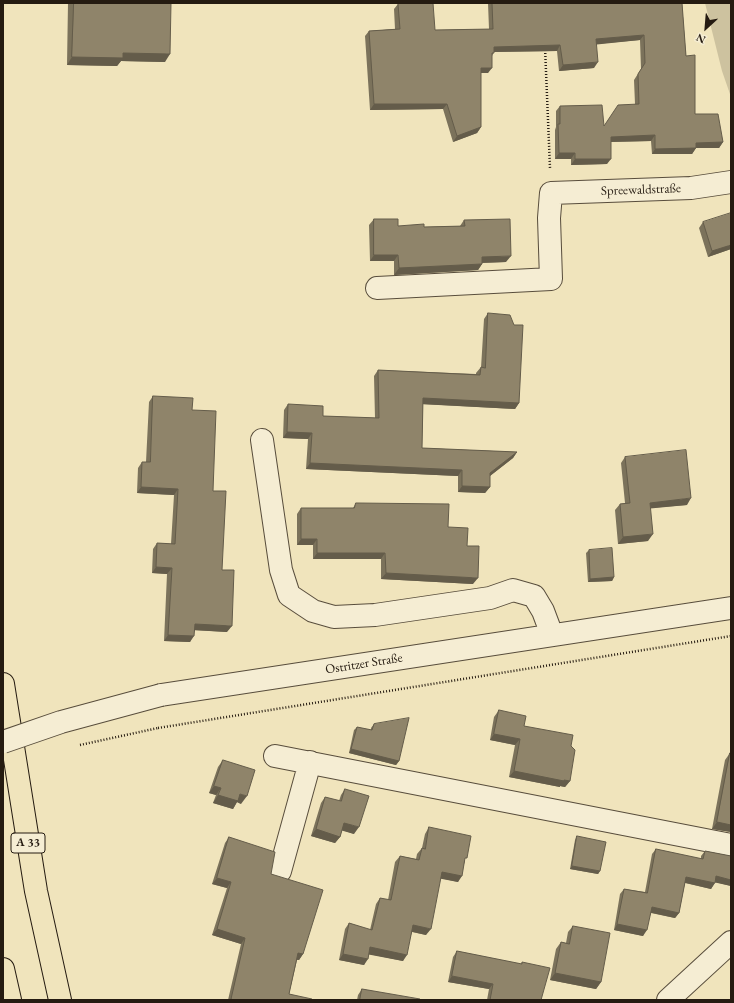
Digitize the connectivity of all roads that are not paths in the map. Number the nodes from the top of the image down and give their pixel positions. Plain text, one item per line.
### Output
1 (731, 182) edge
2 (377, 288) dead end
3 (262, 440) dead end
4 (731, 608) edge
5 (552, 635) junction
6 (3, 684) edge
7 (3, 742) edge
8 (275, 756) dead end
9 (310, 762) junction
10 (731, 845) edge
11 (280, 871) dead end
12 (731, 942) edge
13 (3, 969) edge
14 (10, 1000) edge
15 (60, 1000) edge
16 (668, 1000) edge

1 - 2 street, Spreewaldstraße
3 - 5 street
4 - 5 street, Ostritzer Straße
5 - 7 street, Ostritzer Straße, bridge
6 - 15 highway, A 33
8 - 9 street
9 - 10 street
9 - 11 street
12 - 16 street
13 - 14 highway

